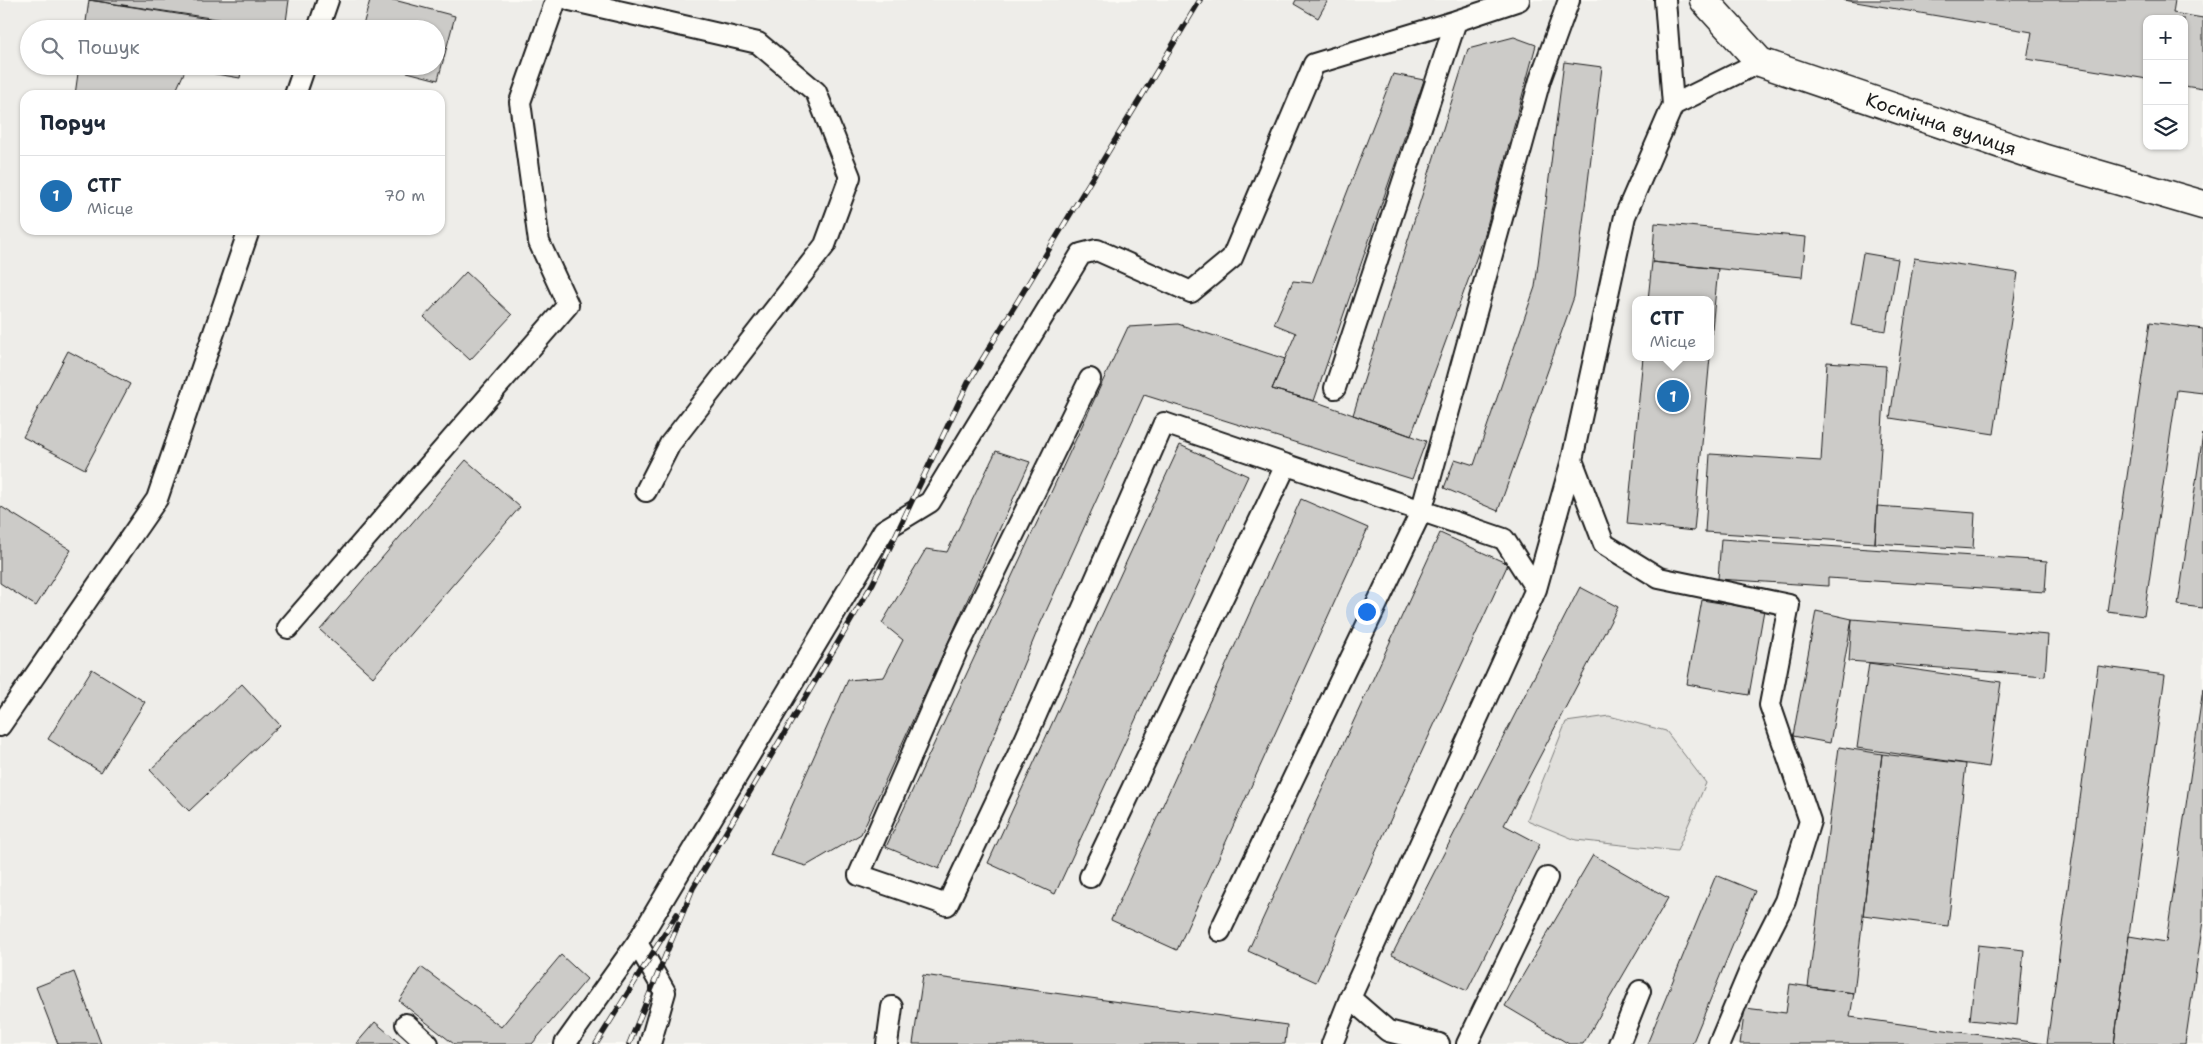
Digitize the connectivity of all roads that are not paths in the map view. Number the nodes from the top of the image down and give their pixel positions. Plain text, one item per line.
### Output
1 (328, 0) edge
2 (556, 0) edge
3 (570, 0) edge
4 (1520, 0) edge
5 (1570, 0) edge
6 (1665, 0) edge
7 (1704, 0) edge
8 (321, 20) edge
9 (1456, 21) junction
10 (1760, 62) junction
11 (302, 75) edge
12 (297, 90) edge
13 (1673, 105) junction
14 (2203, 206) edge
15 (247, 235) edge
16 (1090, 379) dead end
17 (1335, 388) dead end
18 (1572, 460) junction
19 (1286, 465) junction
20 (646, 491) dead end
21 (1422, 512) junction
22 (1536, 589) junction
23 (288, 628) dead end
24 (0, 726) edge
25 (1090, 877) dead end
26 (1547, 878) dead end
27 (1220, 932) dead end
28 (637, 943) junction
29 (1640, 991) dead end
30 (1350, 998) junction
31 (892, 1007) dead end
32 (406, 1024) dead end
33 (428, 1044) edge
34 (565, 1044) edge
35 (650, 1044) edge
36 (887, 1044) edge
37 (1332, 1044) edge
38 (1439, 1044) edge
39 (1467, 1044) edge
40 (1619, 1044) edge
41 (1719, 1044) edge

1 - 8 lane
2 - 23 lane
3 - 20 lane
4 - 9 lane
5 - 21 lane
6 - 13 lane
7 - 10 street, Космічна вулиця
9 - 17 lane
9 - 28 lane
10 - 13 lane
10 - 14 street, Космічна вулиця
11 - 12 lane
13 - 18 lane
15 - 24 lane
16 - 19 lane
18 - 22 lane
18 - 41 lane
19 - 21 lane
19 - 25 lane
21 - 22 lane
21 - 27 lane
22 - 30 lane
26 - 39 lane
28 - 34 lane
28 - 35 lane
29 - 40 lane
30 - 37 lane
30 - 38 lane
31 - 36 lane
32 - 33 lane

